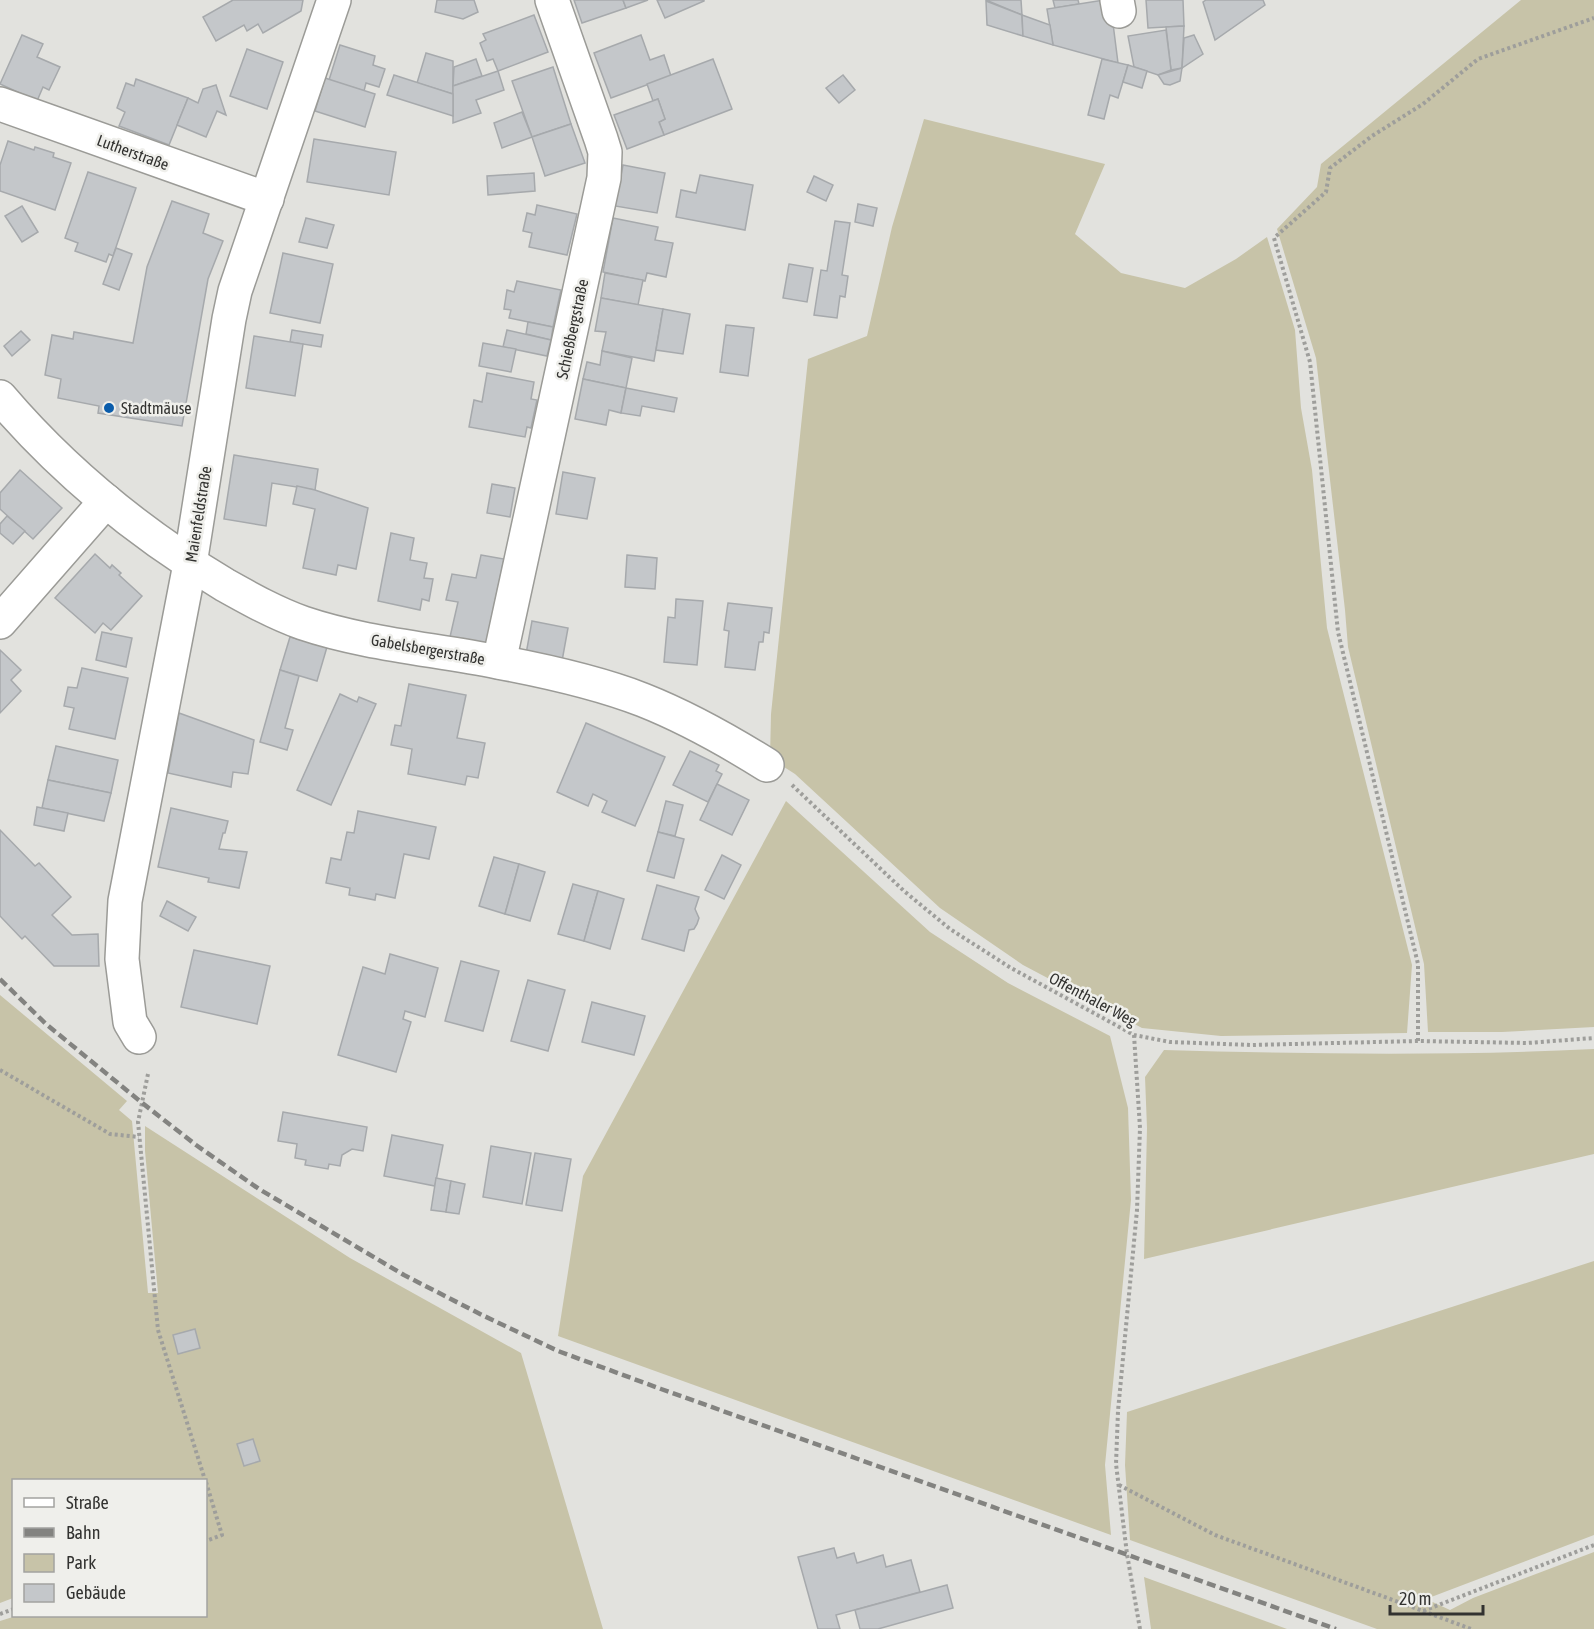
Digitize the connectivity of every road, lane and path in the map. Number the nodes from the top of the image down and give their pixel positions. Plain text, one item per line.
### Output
1 (334, 0) edge
2 (552, 0) edge
3 (1594, 18) edge
4 (0, 104) edge
5 (267, 199) junction
6 (0, 397) edge
7 (106, 501) junction
8 (190, 564) junction
9 (0, 622) edge
10 (499, 662) junction
11 (767, 765) joint
12 (1134, 1035) junction
13 (139, 1037) dead end
14 (1594, 1038) edge
15 (1418, 1041) junction
16 (0, 1070) edge
17 (148, 1074) dead end
18 (139, 1137) junction
19 (204, 1479) edge
20 (1118, 1484) junction
21 (207, 1487) edge
22 (207, 1541) edge
23 (1594, 1545) edge
24 (1423, 1611) junction
25 (1140, 1629) edge
26 (1471, 1629) edge

1 - 5 street, Maienfeldstraße
2 - 10 street, Schießbergstraße
3 - 15 path
4 - 5 street, Lutherstraße
5 - 8 street, Maienfeldstraße
6 - 7 street, Gabelsbergerstraße
7 - 8 street, Gabelsbergerstraße
7 - 9 street
8 - 10 street, Gabelsbergerstraße
8 - 13 street, Maienfeldstraße
10 - 11 street, Gabelsbergerstraße
11 - 12 path, Offenthaler Weg
12 - 15 path, Offenthaler Weg
12 - 20 path
14 - 15 path, Offenthaler Weg
16 - 18 path
17 - 18 path
18 - 19 path
20 - 24 path
20 - 25 path
21 - 22 path
23 - 24 path
24 - 26 path

